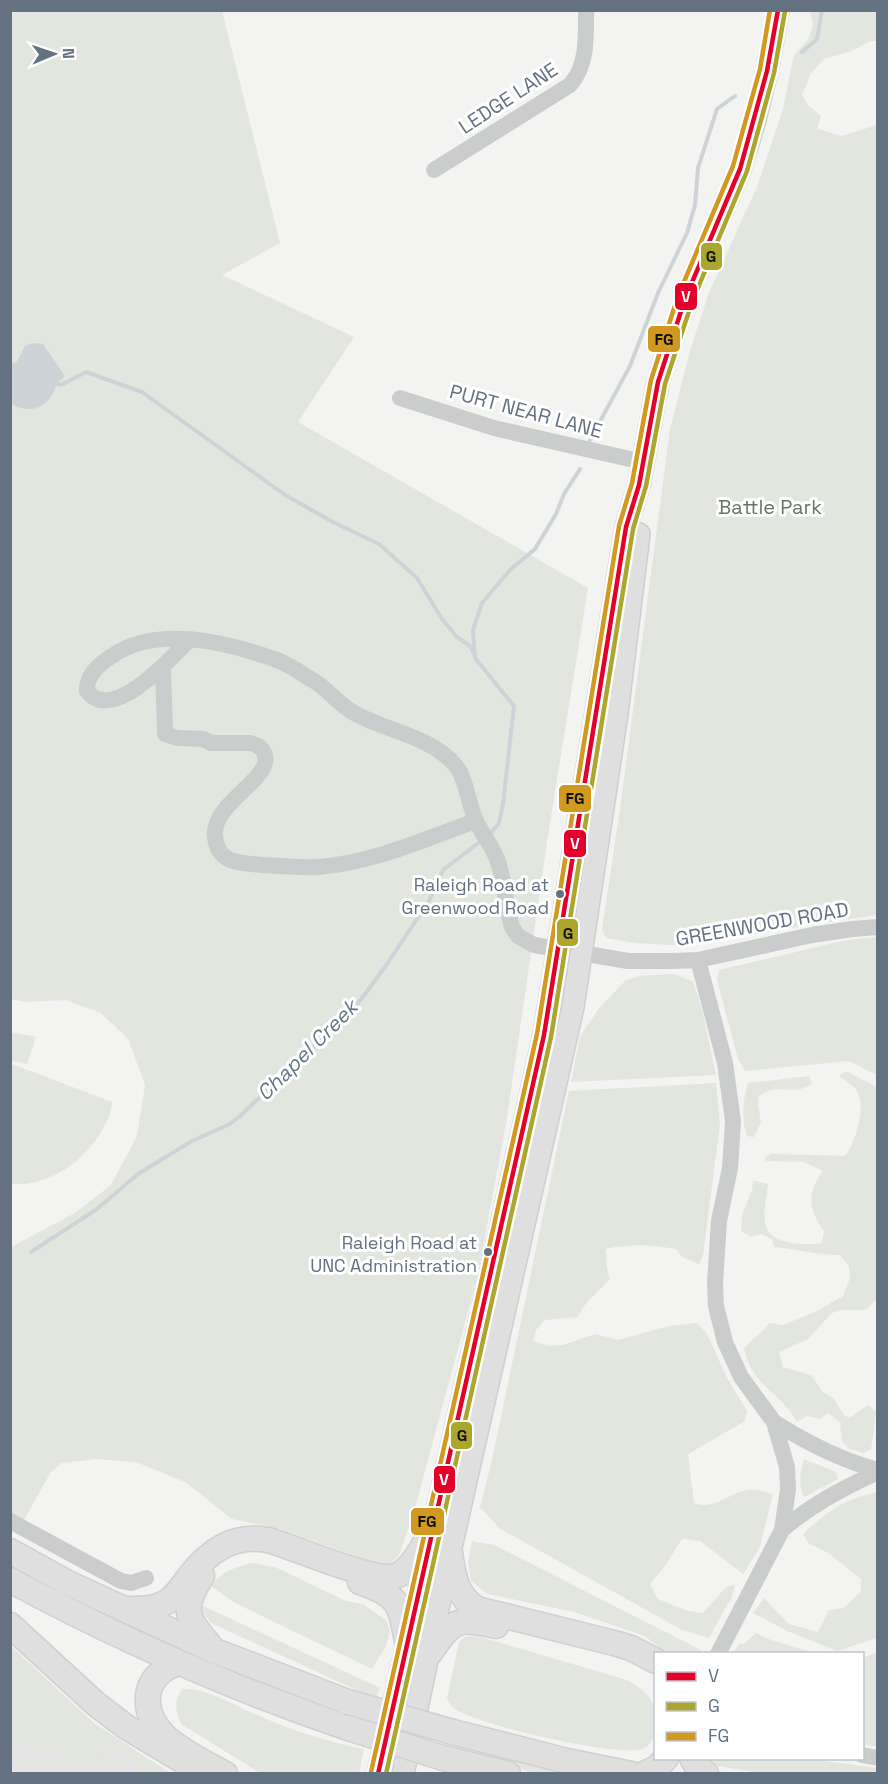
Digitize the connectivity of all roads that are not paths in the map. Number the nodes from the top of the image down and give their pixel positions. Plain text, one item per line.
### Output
1 (586, 10) edge
2 (778, 10) edge
3 (434, 170) dead end
4 (400, 398) dead end
5 (643, 462) junction
6 (639, 485) junction
7 (189, 640) junction
8 (163, 667) junction
9 (484, 835) junction
10 (878, 927) edge
11 (559, 949) junction
12 (581, 953) junction
13 (698, 960) junction
14 (774, 1422) junction
15 (878, 1471) edge
16 (10, 1521) edge
17 (433, 1529) junction
18 (782, 1530) junction
19 (10, 1551) edge
20 (450, 1552) junction
21 (146, 1578) dead end
22 (10, 1580) edge
23 (121, 1609) junction
24 (10, 1625) edge
25 (407, 1641) junction
26 (215, 1651) junction
27 (719, 1652) edge
28 (429, 1654) junction
29 (654, 1660) edge
30 (179, 1663) junction
31 (654, 1678) edge
32 (664, 1760) edge
33 (693, 1760) edge
34 (205, 1773) edge
35 (225, 1773) edge
36 (378, 1773) edge
37 (403, 1773) edge
38 (508, 1773) edge
39 (631, 1773) edge
40 (644, 1773) edge
41 (706, 1773) edge

1 - 3 street, LEDGE LANE
2 - 5 main road
4 - 5 street, PURT NEAR LANE
5 - 6 main road
6 - 11 main road
6 - 12 main road
7 - 8 street
7 - 8 street, GREENWOOD ROAD
7 - 9 street, GREENWOOD ROAD
8 - 9 street
9 - 11 street, GREENWOOD ROAD
10 - 13 street, GREENWOOD ROAD
11 - 12 street, GREENWOOD ROAD
11 - 17 main road
12 - 13 street, GREENWOOD ROAD
12 - 20 main road
13 - 14 street
14 - 15 street
14 - 18 street
15 - 18 street
16 - 21 street
17 - 23 highway
17 - 25 main road
18 - 27 street
19 - 23 highway
20 - 28 main road
20 - 29 highway
22 - 30 highway
23 - 26 highway
24 - 34 highway
25 - 26 highway
25 - 36 main road
26 - 39 highway, bridge
28 - 31 highway
28 - 37 main road
30 - 35 highway
30 - 38 highway, bridge
32 - 40 highway
33 - 41 highway

